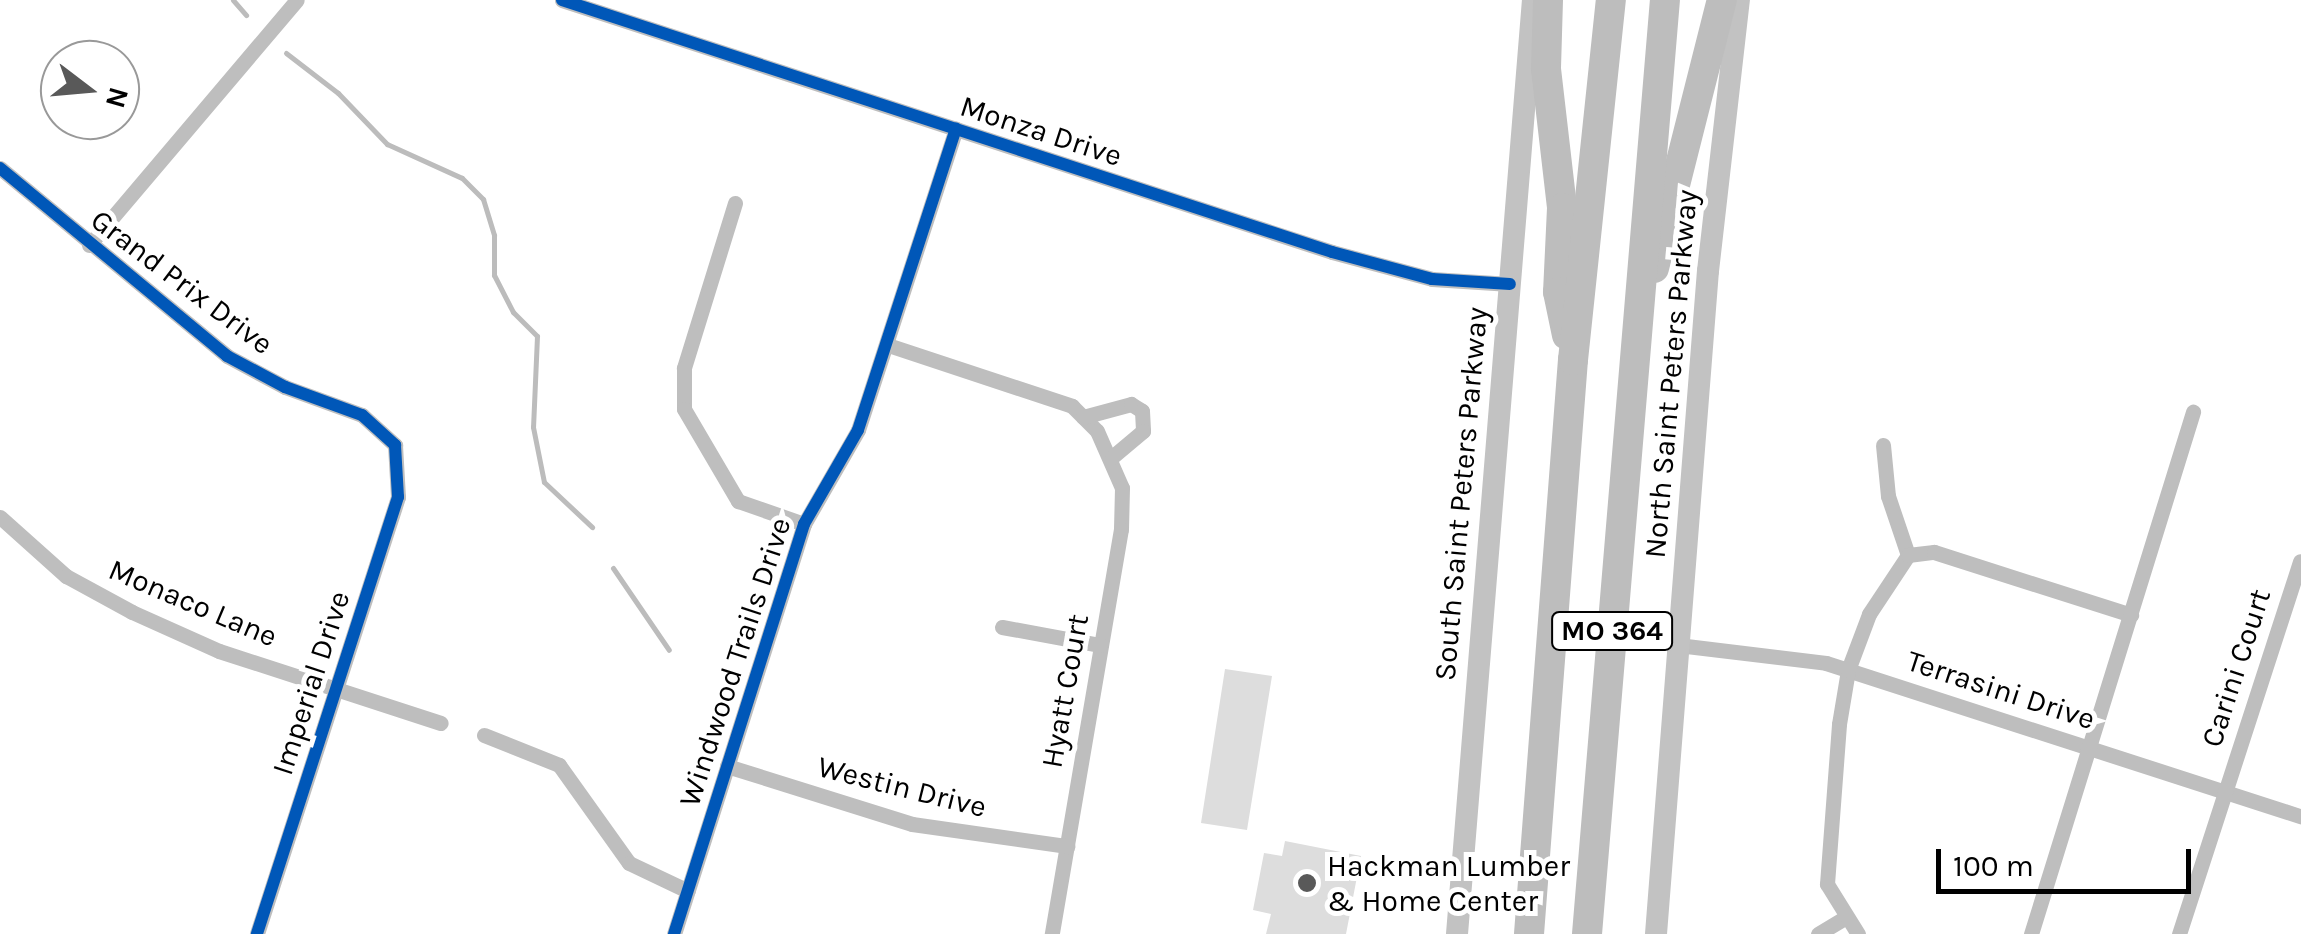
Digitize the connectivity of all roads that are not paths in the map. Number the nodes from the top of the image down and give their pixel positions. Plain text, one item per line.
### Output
1 (297, 0) edge
2 (562, 0) edge
3 (1533, 0) edge
4 (1548, 0) edge
5 (1611, 0) edge
6 (1665, 0) edge
7 (1722, 0) edge
8 (1739, 0) edge
9 (956, 129) junction
10 (0, 168) edge
11 (735, 203) dead end
12 (89, 245) junction
13 (1510, 284) junction
14 (1636, 329) junction
15 (888, 345) junction
16 (1573, 360) junction
17 (2194, 412) dead end
18 (1083, 417) junction
19 (1883, 444) dead end
20 (396, 446) joint
21 (1112, 457) junction
22 (0, 517) edge
23 (804, 524) junction
24 (1908, 555) junction
25 (2300, 561) edge
26 (2131, 615) junction
27 (1002, 627) dead end
28 (1100, 645) junction
29 (1678, 645) junction
30 (1848, 670) junction
31 (335, 688) junction
32 (441, 723) dead end
33 (484, 735) dead end
34 (2089, 746) junction
35 (727, 766) junction
36 (2224, 791) junction
37 (2301, 816) edge
38 (1067, 846) junction
39 (688, 892) junction
40 (1844, 918) junction
41 (257, 934) edge
42 (674, 934) edge
43 (1052, 934) edge
44 (1457, 934) edge
45 (1529, 934) edge
46 (1587, 934) edge
47 (1656, 934) edge
48 (1818, 934) edge
49 (1858, 934) edge
50 (2031, 934) edge
51 (2179, 934) edge

1 - 12 street
2 - 9 street, Monza Drive
3 - 13 main road, South Saint Peters Parkway
4 - 16 highway
5 - 16 highway, MO 364
6 - 14 highway, MO 364
7 - 14 highway
8 - 29 main road, North Saint Peters Parkway
9 - 13 street, Monza Drive
9 - 15 street, Windwood Trails Drive
10 - 12 street, Grand Prix Drive
11 - 23 street
12 - 20 street, Grand Prix Drive
13 - 44 main road, South Saint Peters Parkway
14 - 46 highway, MO 364
15 - 18 street, Hyatt Court
15 - 23 street, Windwood Trails Drive
16 - 45 highway, MO 364
17 - 26 street
18 - 21 street, Hyatt Court
18 - 21 street
19 - 24 street
20 - 31 street, Imperial Drive
21 - 28 street, Hyatt Court
22 - 31 street, Monaco Lane
23 - 35 street, Windwood Trails Drive
24 - 26 street
24 - 30 street
25 - 36 street, Carini Court
26 - 34 street
27 - 28 street
28 - 38 street, Hyatt Court
29 - 30 street, Terrasini Drive
29 - 47 main road, North Saint Peters Parkway
30 - 34 street, Terrasini Drive
30 - 40 street
31 - 32 street, Monaco Lane
31 - 41 street, Imperial Drive
33 - 39 street
34 - 36 street, Terrasini Drive
34 - 50 street
35 - 38 street, Westin Drive
35 - 39 street, Windwood Trails Drive
36 - 37 street, Terrasini Drive
36 - 51 street, Carini Court
38 - 43 street, Hyatt Court
39 - 42 street, Windwood Trails Drive
40 - 48 street
40 - 49 street

